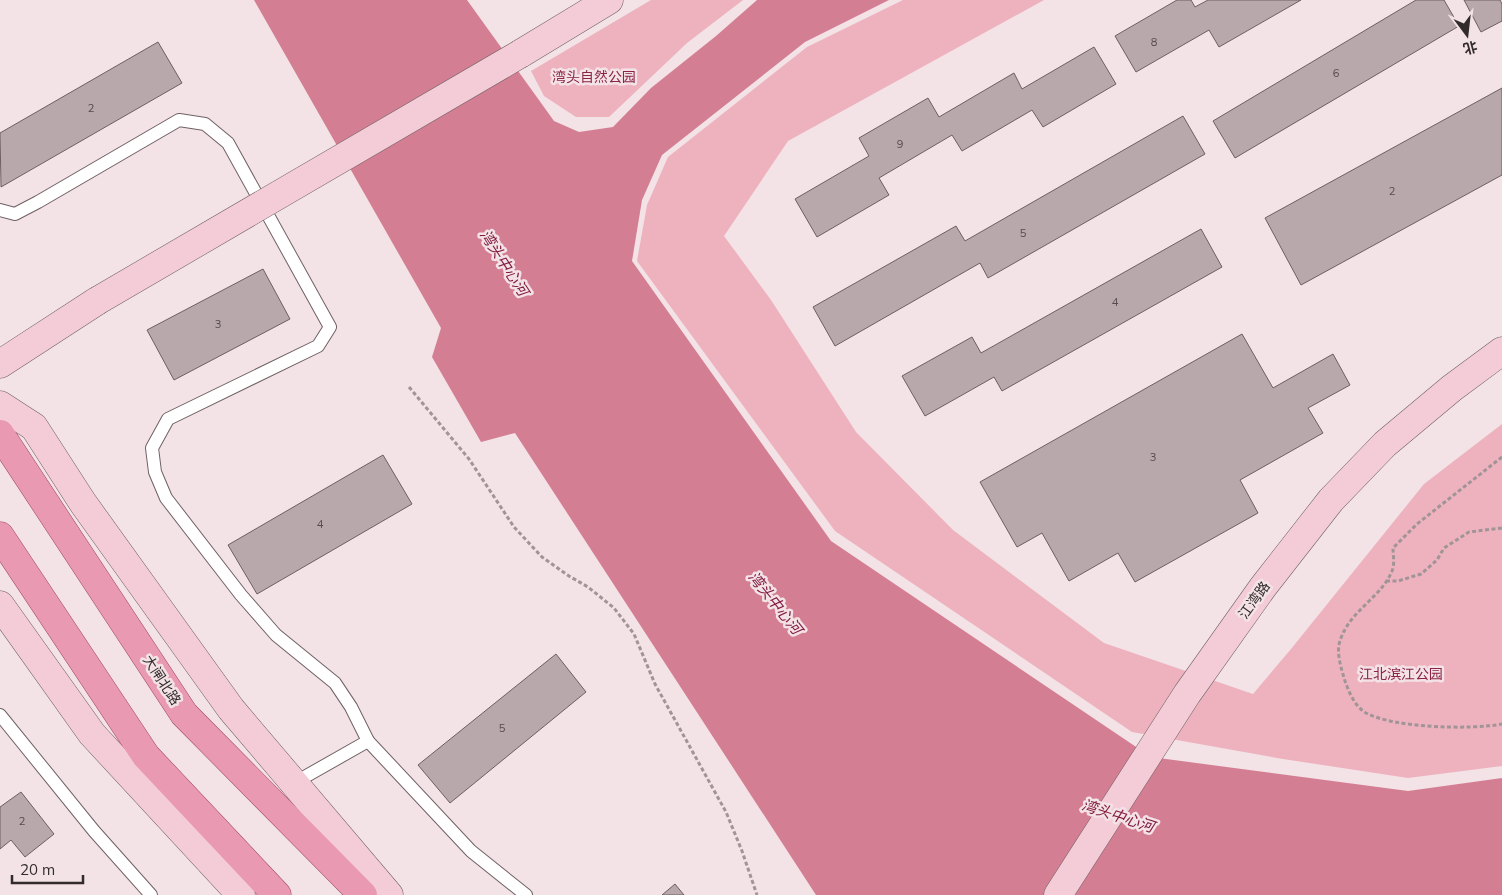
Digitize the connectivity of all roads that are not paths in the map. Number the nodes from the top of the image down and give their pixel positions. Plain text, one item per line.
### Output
1 (609, 0) edge
2 (0, 210) edge
3 (1502, 351) edge
4 (0, 364) edge
5 (0, 405) edge
6 (0, 434) edge
7 (0, 536) edge
8 (0, 605) edge
9 (0, 715) edge
10 (368, 741) junction
11 (294, 783) junction
12 (151, 895) edge
13 (241, 895) edge
14 (277, 895) edge
15 (363, 895) edge
16 (389, 895) edge
17 (526, 895) edge
18 (1058, 895) edge

1 - 4 street, bridge
2 - 10 lane
3 - 18 street, 江湾路
5 - 11 street
6 - 15 main road, 大闸北路
7 - 14 main road
8 - 13 street
9 - 12 lane
10 - 11 lane
10 - 17 lane
11 - 16 street

